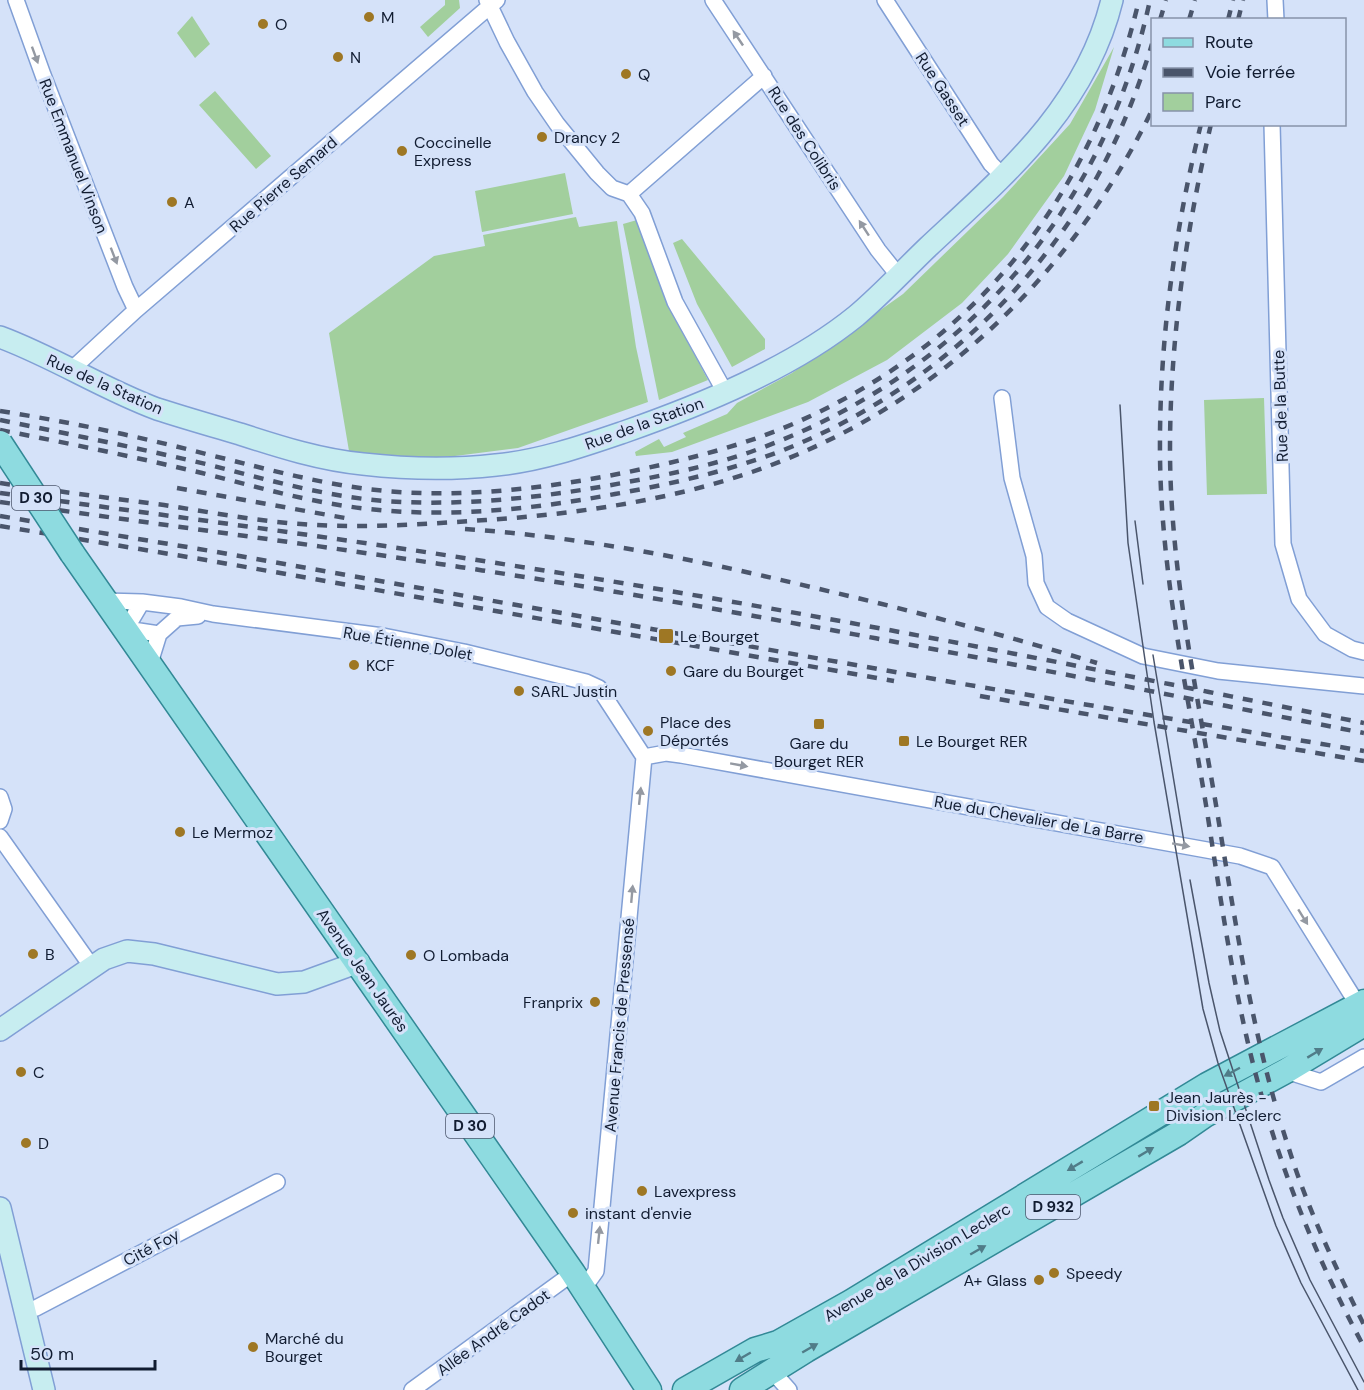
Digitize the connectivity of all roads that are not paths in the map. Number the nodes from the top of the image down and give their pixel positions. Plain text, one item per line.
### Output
1 (16, 0) edge
2 (713, 0) edge
3 (885, 0) edge
4 (1112, 0) edge
5 (1275, 0) edge
6 (492, 2) edge
7 (1276, 18) edge
8 (764, 76) junction
9 (1272, 126) edge
10 (1003, 176) junction
11 (629, 194) junction
12 (898, 275) junction
13 (136, 309) junction
14 (0, 337) edge
15 (10, 346) edge
16 (71, 370) junction
17 (725, 392) junction
18 (1002, 398) dead end
19 (0, 443) edge
20 (105, 601) junction
21 (142, 602) junction
22 (213, 614) junction
23 (126, 629) junction
24 (159, 634) junction
25 (1364, 652) edge
26 (150, 663) junction
27 (1364, 686) edge
28 (644, 757) junction
29 (0, 797) edge
30 (0, 821) edge
31 (0, 837) edge
32 (358, 963) junction
33 (92, 968) junction
34 (1362, 1010) edge
35 (0, 1030) edge
36 (1364, 1057) edge
37 (1286, 1071) junction
38 (276, 1182) dead end
39 (0, 1208) edge
40 (578, 1281) junction
41 (25, 1310) junction
42 (772, 1371) junction
43 (44, 1390) edge
44 (412, 1390) edge
45 (649, 1390) edge
46 (685, 1390) edge
47 (742, 1390) edge
48 (789, 1390) edge

1 -> 13 street, Rue Emmanuel Vinson
8 -> 2 street, Rue des Colibris
3 - 10 street, Rue Gasset
4 - 10 street, Rue de la Station
5 - 7 street
6 - 11 street
6 - 13 street, Rue Pierre Semard
8 - 11 street
12 -> 8 street, Rue des Colibris
9 - 25 street, Rue de la Butte
10 - 12 street, Rue de la Station
11 - 17 street
12 - 17 street, Rue de la Station
13 - 16 street, Rue Pierre Semard
14 - 15 street, Rue de la Station
15 - 16 street, Rue de la Station
16 - 17 street, Rue de la Station
18 - 27 street
19 - 20 main road, Avenue Jean Jaurès / D 30, bridge
20 - 21 street, Rue Étienne Dolet
20 - 23 main road, Avenue Jean Jaurès / D 30
21 - 22 street, Rue Étienne Dolet
21 - 23 street
22 - 24 street, Rue Étienne Dolet
22 - 28 street, Rue Étienne Dolet
23 - 24 street
23 - 26 main road, Avenue Jean Jaurès / D 30
24 - 26 street
26 - 32 main road, Avenue Jean Jaurès / D 30
28 -> 34 street, Rue du Chevalier de La Barre
40 -> 28 street, Avenue Francis de Pressensé
29 - 30 street
31 - 33 street
32 - 33 street
32 - 40 main road, Avenue Jean Jaurès / D 30
33 - 35 street
37 -> 34 main road, Avenue de la Division Leclerc / D 932
34 -> 46 main road, Avenue de la Division Leclerc / D 932
36 - 37 street
42 -> 37 main road, Avenue de la Division Leclerc / D 932
38 - 41 street, Cité Foy
39 - 41 street
40 - 44 street, Allée André Cadot
40 - 45 main road, Avenue Jean Jaurès / D 30
41 - 43 street
42 - 47 main road, Avenue de la Division Leclerc / D 932
42 - 48 street

